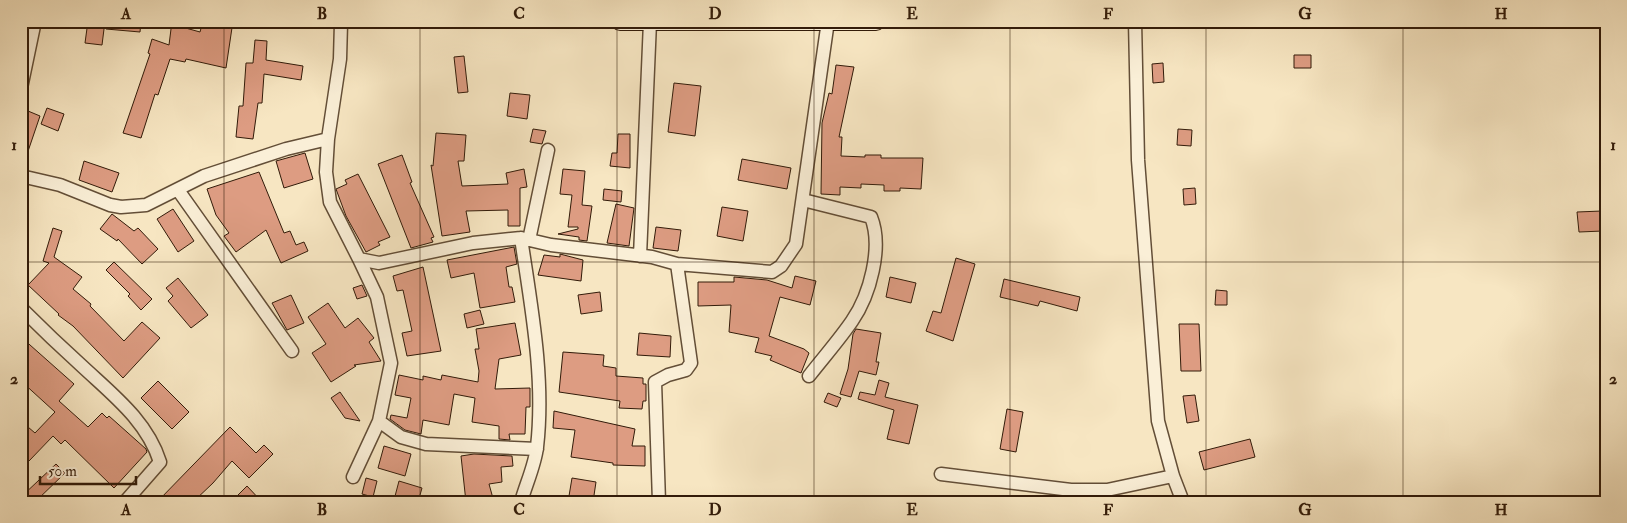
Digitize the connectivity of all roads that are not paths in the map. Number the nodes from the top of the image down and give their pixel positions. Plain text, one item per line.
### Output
1 (35, 21) edge
2 (339, 21) edge
3 (620, 21) edge
4 (868, 21) edge
5 (876, 21) edge
6 (1135, 21) edge
7 (650, 22) edge
8 (828, 22) edge
9 (21, 88) edge
10 (328, 139) junction
11 (548, 150) dead end
12 (21, 176) edge
13 (178, 190) junction
14 (804, 200) junction
15 (525, 239) junction
16 (640, 256) junction
17 (360, 259) junction
18 (677, 264) junction
19 (21, 308) edge
20 (292, 351) dead end
21 (808, 376) dead end
22 (379, 421) junction
23 (537, 449) junction
24 (941, 474) dead end
25 (1174, 476) junction
26 (353, 477) dead end
27 (125, 502) edge
28 (521, 502) edge
29 (659, 502) edge
30 (1183, 502) edge

1 - 9 street
2 - 10 street
3 - 7 main road
4 - 5 main road
4 - 8 main road
6 - 25 street
7 - 8 main road
7 - 16 street
8 - 14 street
10 - 13 street
10 - 17 street
11 - 15 street
12 - 13 street
13 - 20 street
14 - 18 street
14 - 21 street
15 - 16 street
15 - 17 street
15 - 23 street
16 - 18 street
17 - 22 street
18 - 29 street
19 - 27 street
22 - 23 street
22 - 26 street
23 - 28 street
24 - 25 street
25 - 30 street

